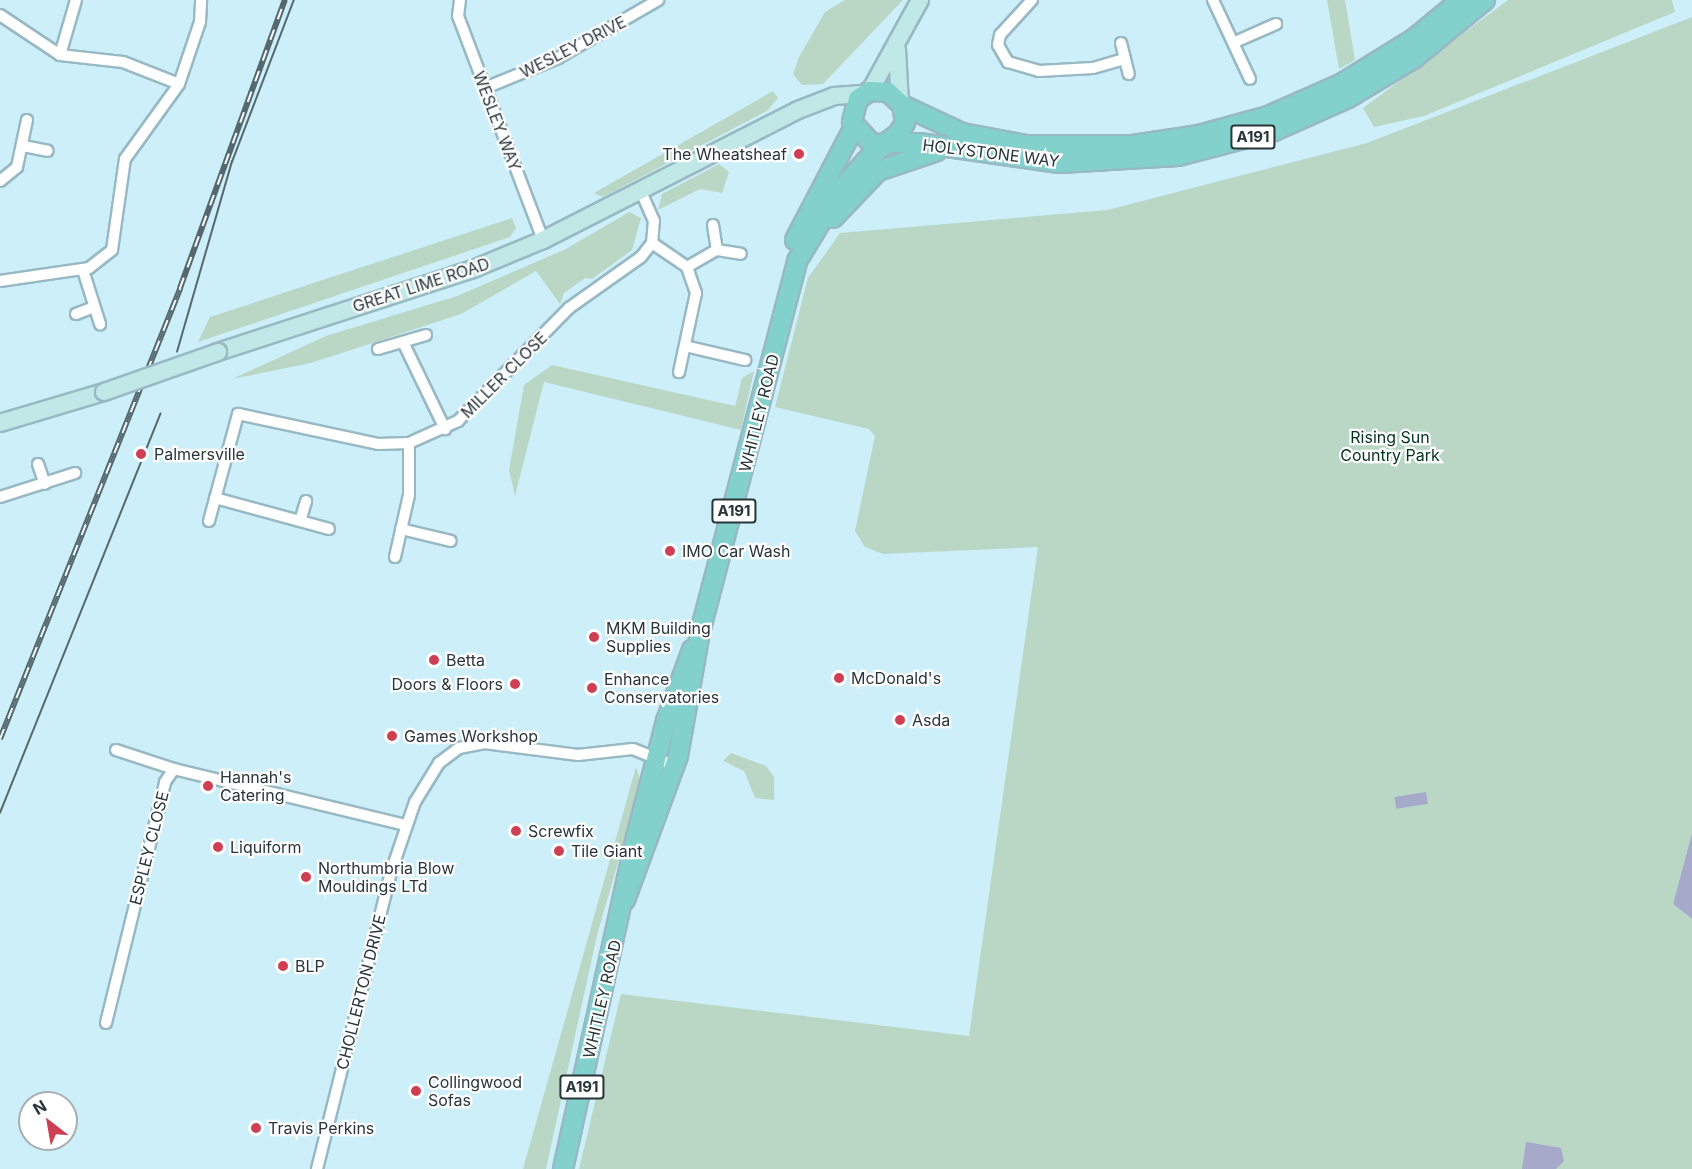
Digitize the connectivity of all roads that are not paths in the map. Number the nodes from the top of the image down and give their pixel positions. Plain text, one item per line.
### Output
1 (76, 0) edge
2 (201, 0) edge
3 (460, 0) edge
4 (658, 0) edge
5 (920, 0) edge
6 (1032, 0) edge
7 (1213, 0) edge
8 (1461, 0) edge
9 (1485, 0) edge
10 (0, 15) edge
11 (1276, 24) dead end
12 (1235, 42) junction
13 (1121, 43) dead end
14 (897, 48) junction
15 (60, 55) junction
16 (1125, 59) junction
17 (1129, 74) dead end
18 (1250, 79) dead end
19 (179, 84) junction
20 (485, 88) junction
21 (866, 93) junction
22 (824, 100) junction
23 (901, 103) junction
24 (27, 120) dead end
25 (853, 125) junction
26 (886, 144) junction
27 (23, 146) junction
28 (951, 149) junction
29 (48, 151) dead end
30 (0, 181) edge
31 (640, 192) junction
32 (713, 225) dead end
33 (543, 240) junction
34 (652, 243) junction
35 (717, 250) junction
36 (741, 254) dead end
37 (687, 267) junction
38 (83, 270) junction
39 (0, 281) edge
40 (786, 297) junction
41 (94, 307) junction
42 (76, 314) dead end
43 (100, 324) dead end
44 (426, 335) dead end
45 (403, 342) junction
46 (686, 346) junction
47 (378, 349) dead end
48 (745, 360) dead end
49 (678, 372) dead end
50 (0, 423) edge
51 (445, 429) junction
52 (409, 443) junction
53 (38, 464) dead end
54 (75, 473) dead end
55 (45, 484) junction
56 (0, 497) edge
57 (215, 498) junction
58 (306, 501) dead end
59 (208, 521) dead end
60 (300, 521) junction
61 (329, 529) dead end
62 (401, 529) junction
63 (451, 542) dead end
64 (395, 557) dead end
65 (700, 632) junction
66 (116, 750) dead end
67 (669, 760) junction
68 (174, 769) junction
69 (406, 825) junction
70 (625, 900) junction
71 (106, 1023) dead end
72 (317, 1169) edge
73 (563, 1169) edge

1 - 15 street
2 - 19 street
3 - 20 street, WESLEY WAY
4 - 20 street, WESLEY DRIVE
5 - 14 main road
6 - 16 street
7 - 12 street
8 - 23 main road, HOLYSTONE WAY / A191
9 - 28 main road, HOLYSTONE WAY / A191
10 - 15 street
11 - 12 street
12 - 18 street
13 - 16 street
14 - 21 main road
14 - 23 main road
15 - 19 street
16 - 17 street
19 - 38 street
20 - 33 street, WESLEY WAY
21 - 22 main road, GREAT LIME ROAD
21 - 23 main road, A191
21 - 25 main road, A191
22 - 25 main road
22 - 31 main road, GREAT LIME ROAD
23 - 26 main road, A191
24 - 27 street
25 - 26 main road, A191
25 - 40 main road, WHITLEY ROAD / A191
26 - 28 main road, HOLYSTONE WAY / A191
26 - 40 main road, WHITLEY ROAD / A191
27 - 29 street
27 - 30 street
28 - 40 main road
31 - 33 main road, GREAT LIME ROAD
31 - 34 street
32 - 35 street
33 - 50 main road, GREAT LIME ROAD, bridge
34 - 37 street
34 - 51 street, MILLER CLOSE
35 - 36 street
35 - 37 street
37 - 46 street
38 - 39 street
38 - 41 street
40 - 65 main road, WHITLEY ROAD / A191
41 - 42 street
41 - 43 street
44 - 45 street
45 - 47 street
45 - 51 street
46 - 48 street
46 - 49 street
51 - 52 street, MILLER CLOSE
52 - 57 street, MILLER CLOSE
52 - 62 street
53 - 55 street
54 - 55 street
55 - 56 street
57 - 59 street, MILLER CLOSE
57 - 60 street
58 - 60 street
60 - 61 street
62 - 63 street
62 - 64 street
65 - 67 main road, WHITLEY ROAD / A191
65 - 67 main road, WHITLEY ROAD / A191
66 - 68 street
67 - 69 street, CHOLLERTON DRIVE
67 - 70 main road, WHITLEY ROAD / A191
67 - 70 main road, WHITLEY ROAD / A191
68 - 69 street, ESPLEY CLOSE
68 - 71 street, ESPLEY CLOSE
69 - 72 street, CHOLLERTON DRIVE
70 - 73 main road, WHITLEY ROAD / A191

